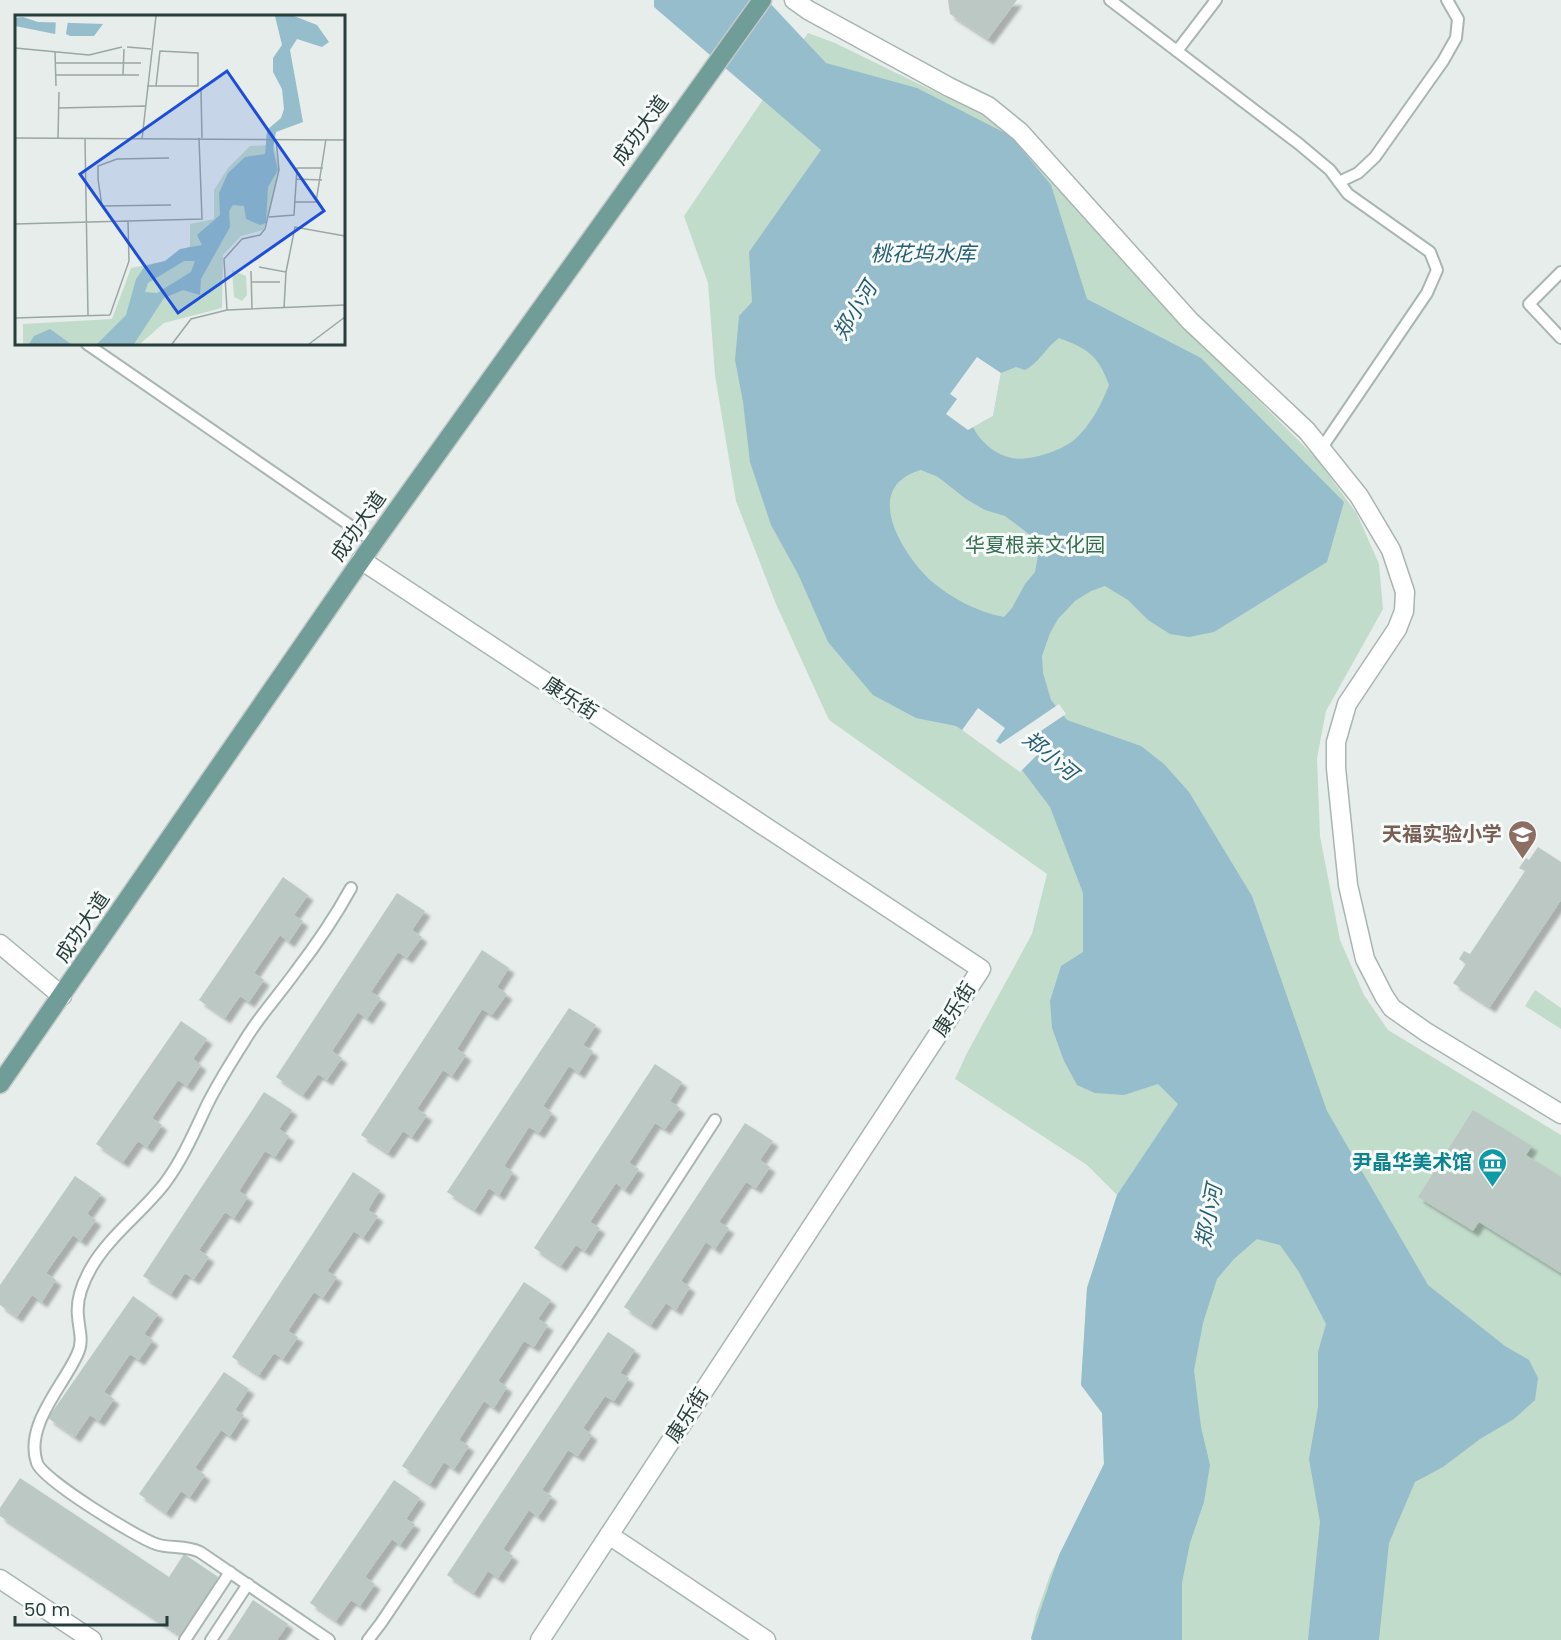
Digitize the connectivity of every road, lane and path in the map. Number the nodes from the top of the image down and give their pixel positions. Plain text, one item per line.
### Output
1 (762, 0) edge
2 (794, 0) edge
3 (1110, 0) edge
4 (1216, 0) edge
5 (1447, 0) edge
6 (1178, 51) junction
7 (1339, 182) junction
8 (1561, 272) edge
9 (1561, 338) edge
10 (88, 345) edge
11 (1321, 449) junction
12 (374, 542) junction
13 (362, 560) junction
14 (351, 888) dead end
15 (0, 944) edge
16 (62, 996) junction
17 (0, 1084) edge
18 (1561, 1114) edge
19 (714, 1120) dead end
20 (609, 1535) junction
21 (230, 1572) junction
22 (0, 1579) edge
23 (248, 1584) junction
24 (92, 1640) edge
25 (185, 1640) edge
26 (211, 1640) edge
27 (329, 1640) edge
28 (368, 1640) edge
29 (540, 1640) edge
30 (766, 1640) edge

1 - 12 main road, 成功大道
2 - 11 street
3 - 6 lane
4 - 6 lane
5 - 7 lane
6 - 7 lane
7 - 11 lane
8 - 9 lane
10 - 12 lane
11 - 18 street
12 - 13 main road, 成功大道
13 - 16 main road, 成功大道
13 - 20 street, 康乐街
14 - 21 lane
15 - 16 street
16 - 17 main road, 成功大道
19 - 28 lane
20 - 29 street, 康乐街
20 - 30 street
21 - 23 lane
21 - 25 lane
22 - 24 street
23 - 26 lane
23 - 27 lane

